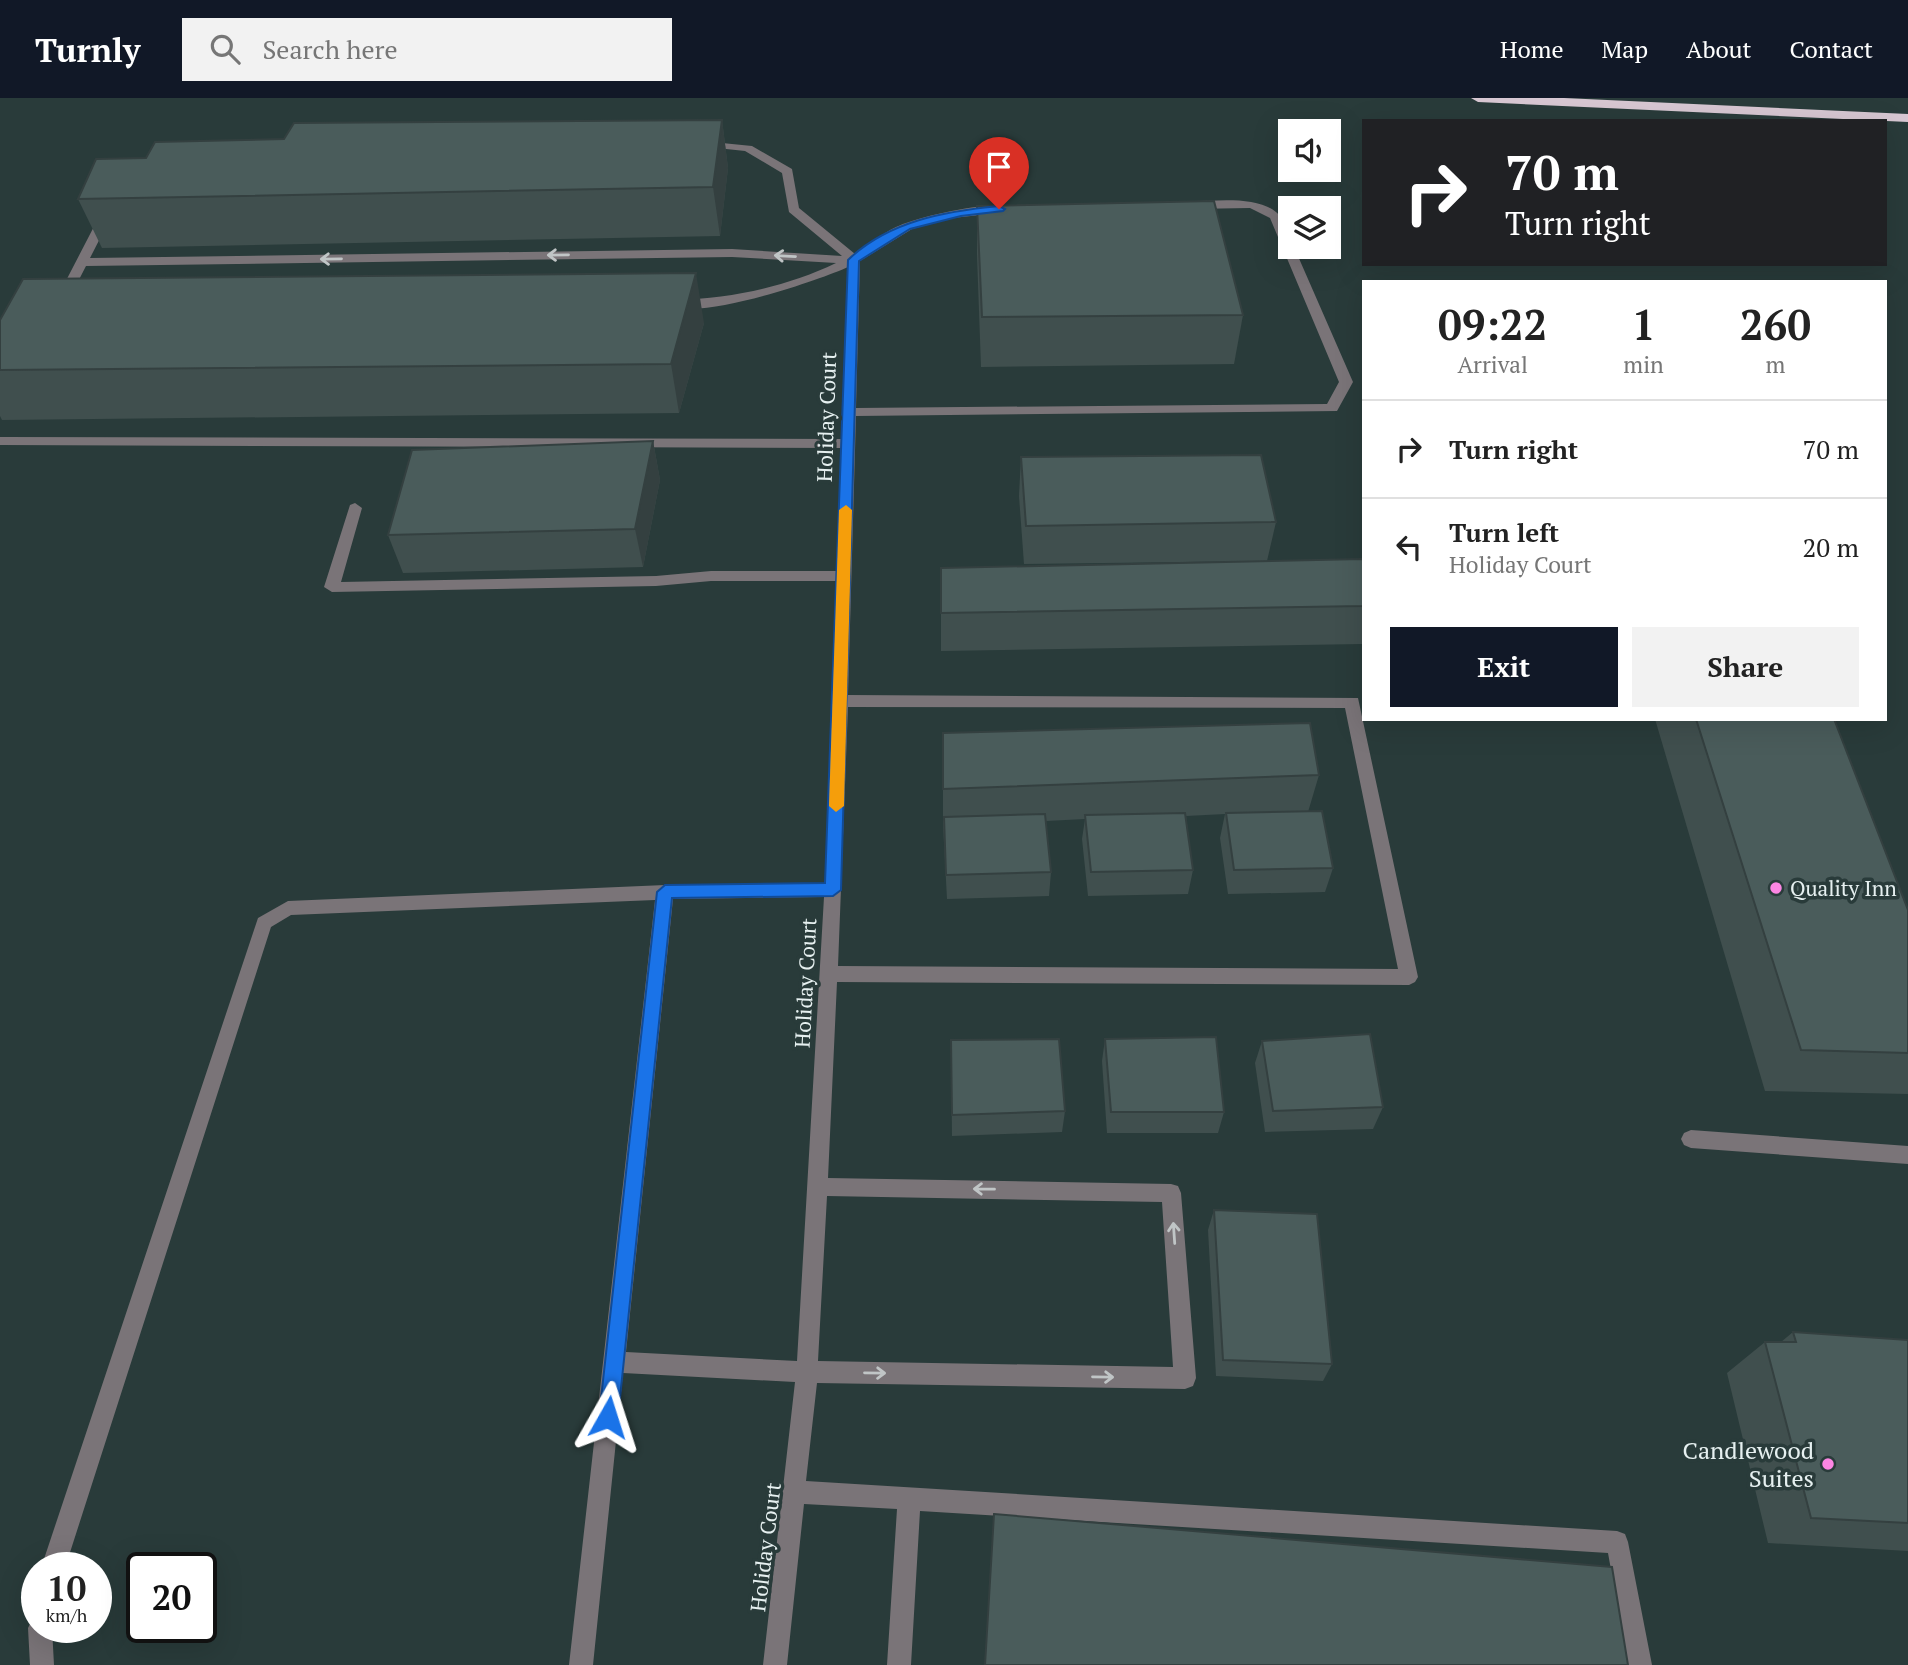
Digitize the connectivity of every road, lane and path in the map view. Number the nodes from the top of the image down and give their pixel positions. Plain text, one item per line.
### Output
1 (1478, 98) edge
2 (1908, 118) edge
3 (684, 142) edge
4 (113, 201) edge
5 (1183, 205) edge
6 (1007, 208) edge
7 (854, 260) junction
8 (81, 262) junction
9 (664, 304) edge
10 (60, 308) edge
11 (849, 412) junction
12 (0, 441) edge
13 (848, 444) junction
14 (355, 508) dead end
15 (844, 576) junction
16 (839, 701) junction
17 (833, 890) junction
18 (665, 892) junction
19 (829, 974) junction
20 (1691, 1139) dead end
21 (1908, 1155) edge
22 (817, 1186) junction
23 (614, 1362) junction
24 (807, 1371) junction
25 (795, 1492) junction
26 (909, 1499) junction
27 (58, 1552) edge
28 (41, 1643) edge
29 (42, 1665) edge
30 (581, 1665) edge
31 (775, 1665) edge
32 (900, 1665) edge
33 (1640, 1665) edge

1 - 2 highway
3 - 7 street
4 - 8 street
5 - 11 street
6 - 7 street
7 -> 8 street
7 - 9 street
7 - 11 street, Holiday Court
8 - 10 street
11 - 13 street, Holiday Court
12 - 13 street
13 - 15 street, Holiday Court
14 - 15 street
15 - 16 street, Holiday Court
16 - 17 street, Holiday Court
16 - 19 street
17 - 18 street
17 - 19 street, Holiday Court
18 - 23 street
18 - 27 street
19 - 22 street, Holiday Court
20 - 21 street
22 - 24 street, Holiday Court
24 -> 22 street
23 - 24 street
23 - 30 street
24 - 25 street, Holiday Court
25 - 26 street
25 - 31 street, Holiday Court
26 - 32 street
26 - 33 street
28 - 29 street

